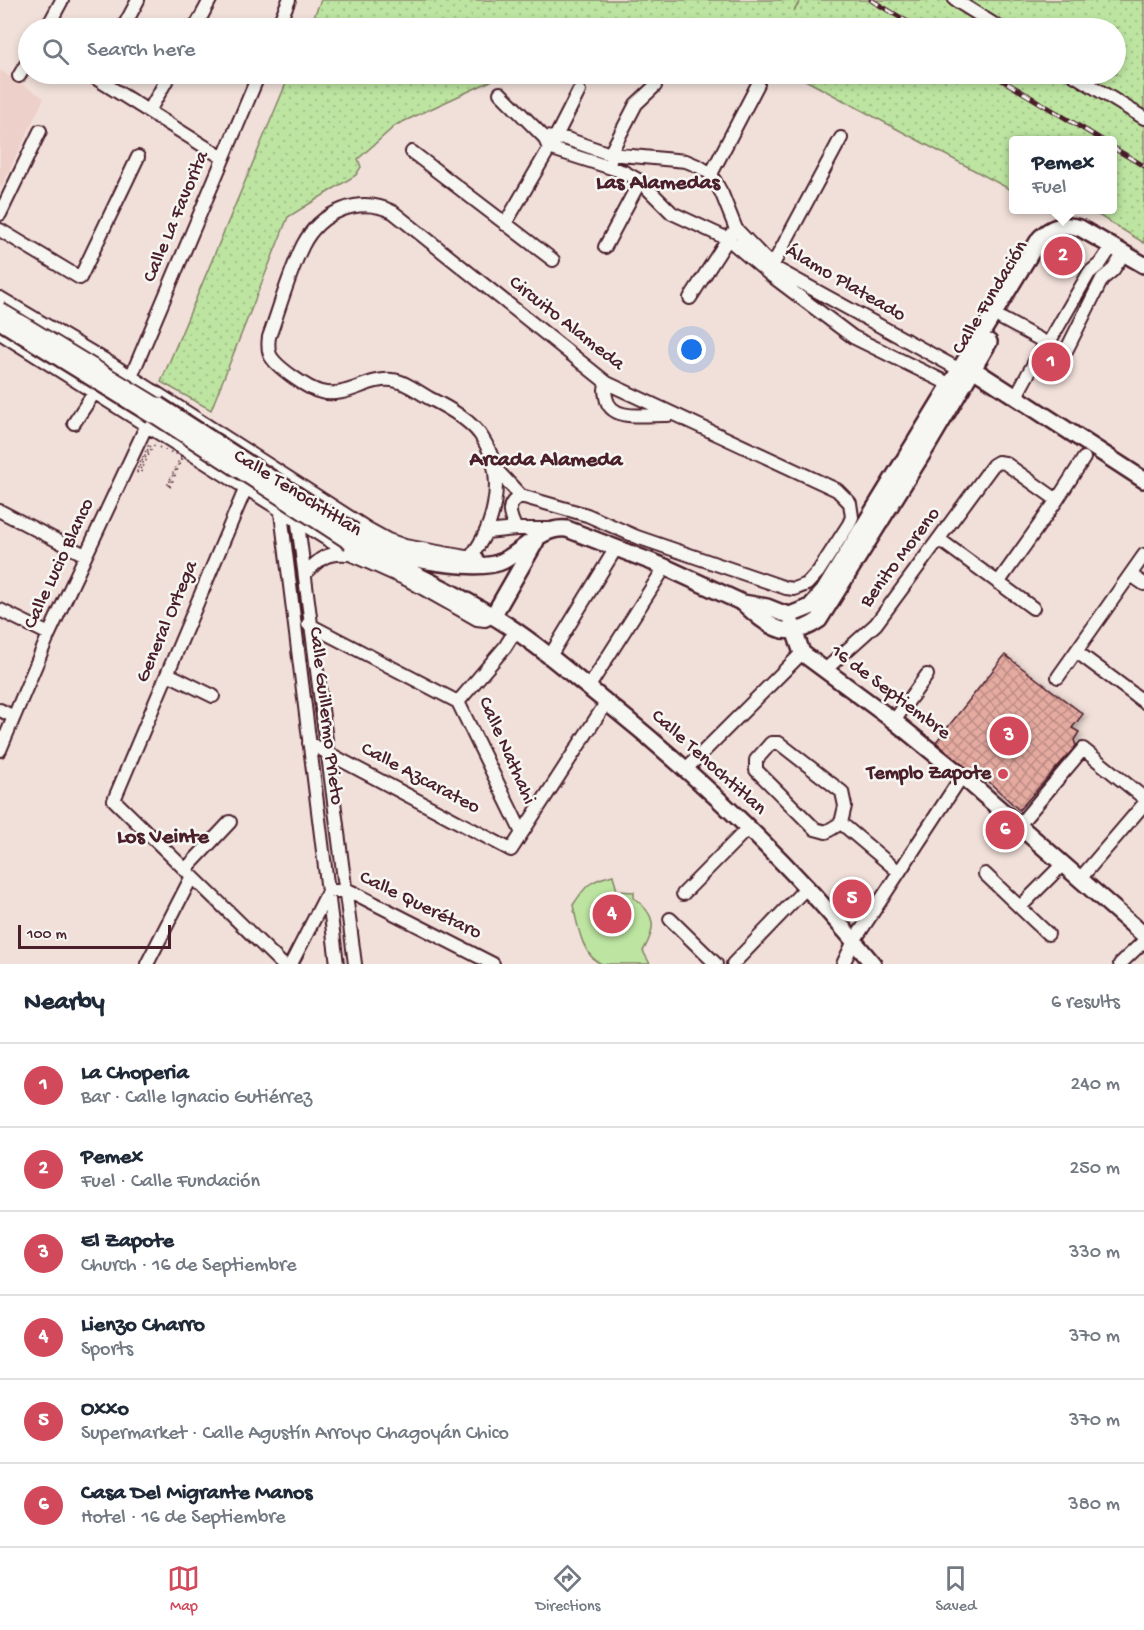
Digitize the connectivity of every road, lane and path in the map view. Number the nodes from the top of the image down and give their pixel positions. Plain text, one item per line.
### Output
1 (62, 0) edge
2 (138, 0) edge
3 (210, 0) edge
4 (289, 0) edge
5 (955, 0) edge
6 (52, 18) edge
7 (128, 18) edge
8 (200, 18) edge
9 (281, 18) edge
10 (984, 18) edge
11 (108, 84) edge
12 (164, 84) edge
13 (255, 84) edge
14 (758, 84) dead end
15 (1088, 84) edge
16 (655, 86) dead end
17 (579, 91) dead end
18 (500, 93) dead end
19 (149, 111) junction
20 (1144, 118) edge
21 (40, 131) dead end
22 (842, 138) dead end
23 (549, 141) junction
24 (412, 152) dead end
25 (138, 157) dead end
26 (223, 158) junction
27 (610, 160) junction
28 (711, 174) junction
29 (640, 181) junction
30 (0, 214) edge
31 (505, 224) junction
32 (0, 230) edge
33 (732, 234) junction
34 (605, 247) dead end
35 (1118, 250) junction
36 (553, 260) dead end
37 (1144, 265) edge
38 (770, 270) junction
39 (0, 298) edge
40 (690, 298) dead end
41 (0, 309) edge
42 (997, 319) junction
43 (0, 321) edge
44 (0, 333) edge
45 (1047, 343) junction
46 (113, 365) junction
47 (131, 376) junction
48 (960, 376) junction
49 (607, 383) junction
50 (94, 392) junction
51 (1016, 396) junction
52 (154, 410) junction
53 (675, 416) junction
54 (74, 423) dead end
55 (148, 449) dead end
56 (1084, 458) dead end
57 (182, 459) dead end
58 (258, 459) junction
59 (494, 467) junction
60 (282, 473) junction
61 (1144, 480) edge
62 (299, 484) junction
63 (246, 487) junction
64 (521, 496) junction
65 (1057, 500) junction
66 (280, 509) junction
67 (0, 511) edge
68 (297, 521) junction
69 (516, 529) junction
70 (551, 529) junction
71 (486, 532) junction
72 (537, 538) junction
73 (940, 540) junction
74 (352, 543) junction
75 (616, 548) junction
76 (85, 555) junction
77 (1144, 555) edge
78 (467, 561) junction
79 (497, 563) junction
80 (665, 567) junction
81 (306, 573) junction
82 (1131, 575) junction
83 (998, 583) junction
84 (511, 584) junction
85 (1144, 584) edge
86 (743, 603) junction
87 (1033, 608) dead end
88 (0, 610) edge
89 (790, 615) junction
90 (493, 616) junction
91 (293, 617) junction
92 (312, 626) junction
93 (515, 631) junction
94 (795, 632) junction
95 (49, 634) junction
96 (1077, 652) junction
97 (802, 653) junction
98 (550, 656) junction
99 (825, 670) junction
100 (168, 674) junction
101 (927, 675) dead end
102 (1058, 677) dead end
103 (588, 688) junction
104 (213, 696) dead end
105 (458, 702) junction
106 (1144, 702) edge
107 (606, 703) junction
108 (0, 710) edge
109 (14, 717) junction
110 (894, 721) junction
111 (309, 743) junction
112 (0, 750) edge
113 (329, 753) junction
114 (687, 768) junction
115 (962, 776) junction
116 (1144, 798) edge
117 (1144, 804) edge
118 (230, 822) dead end
119 (841, 823) junction
120 (1019, 825) junction
121 (749, 827) junction
122 (522, 833) junction
123 (1063, 864) junction
124 (899, 872) junction
125 (189, 873) junction
126 (985, 874) dead end
127 (1079, 880) junction
128 (806, 888) junction
129 (346, 889) junction
130 (328, 892) junction
131 (682, 894) dead end
132 (1020, 907) junction
133 (670, 919) dead end
134 (1048, 934) dead end
135 (1144, 935) edge
136 (854, 941) junction
137 (1144, 941) edge
138 (147, 964) edge
139 (282, 964) edge
140 (291, 964) edge
141 (337, 964) edge
142 (355, 964) edge
143 (493, 964) edge
144 (716, 964) edge
145 (733, 964) edge
146 (843, 964) edge
147 (873, 964) edge
148 (1120, 964) edge

1 - 6 street
2 - 7 street
3 - 8 street
4 - 9 street
5 - 10 street
11 - 19 street
12 - 19 street
13 - 26 street, Calle La Favorita
14 - 28 street
15 - 20 street
16 - 27 street
17 - 23 street
18 - 23 street
19 - 26 street
21 - 30 street
22 - 38 street
23 - 27 street
23 - 31 street
24 - 31 street
25 - 32 street
26 - 47 street, Calle La Favorita
27 - 28 street
27 - 29 street
28 - 33 street, Álamo Plateado
29 - 33 street
29 - 34 street
31 - 36 street
33 - 38 street, Álamo Plateado
33 - 40 street
35 - 37 main road
35 - 42 main road, Calle Fundación
35 - 45 street
35 - 45 street
38 - 48 street, Álamo Plateado
38 - 48 street, Álamo Plateado
39 - 46 street
41 - 52 street, bridge
42 - 45 street
42 - 48 main road, Calle Fundación
43 - 52 main road, bridge
44 - 50 street
45 - 51 street
46 - 47 street
46 - 50 street
47 - 52 street
48 - 51 main road
48 - 89 main road, Calle Fundación
48 - 94 main road, Calle Fundación
49 - 53 street, Circuito Alameda
49 - 53 street
49 - 59 street, Circuito Alameda
50 - 52 street
50 - 54 street
51 - 61 main road
52 - 58 street, Calle Tenochtitlan
52 - 63 street, Calle Tenochtitlan
52 - 74 main road, Calle Tenochtitlan, bridge
52 - 76 street, Calle Lucio Blanco
53 - 64 street, Circuito Alameda
55 - 57 path, bridge
56 - 65 street
58 - 60 street, Calle Tenochtitlan
58 - 63 street, General Ortega
59 - 64 street, Circuito Alameda
59 - 71 street, Circuito Alameda
60 - 62 street, Calle Tenochtitlan
60 - 66 street, Calle Guillermo Prieto
62 - 68 street, Calle Guillermo Prieto
62 - 78 street, Calle Tenochtitlan
63 - 66 street, Calle Tenochtitlan
63 - 100 street, General Ortega
64 - 69 street
65 - 73 street, Benito Moreno
65 - 83 street
66 - 68 street, Calle Tenochtitlan
66 - 91 street, Calle Guillermo Prieto
67 - 76 street
68 - 74 street, Calle Tenochtitlan
68 - 81 street, Calle Guillermo Prieto
69 - 70 street
69 - 71 street
70 - 72 main road
70 - 75 main road
71 - 78 street, Circuito Alameda
72 - 79 main road
72 - 84 main road
73 - 83 street
73 - 99 street, Benito Moreno
74 - 78 main road
74 - 81 street
74 - 90 main road, Calle Tenochtitlan
75 - 80 main road
75 - 98 street
76 - 95 street, Calle Lucio Blanco
77 - 82 street
78 - 79 main road
79 - 84 street
80 - 86 main road
80 - 103 street
81 - 92 street, Calle Guillermo Prieto
82 - 85 street
82 - 96 street
83 - 87 street
84 - 90 main road
86 - 89 main road
86 - 94 main road
88 - 95 street
89 - 94 main road, 16 de Septiembre
90 - 93 main road, Calle Tenochtitlan
91 - 92 street
91 - 111 street, Calle Guillermo Prieto
92 - 105 street
92 - 113 street, Calle Guillermo Prieto
93 - 98 main road, Calle Tenochtitlan
93 - 105 street, Calle Nathahi
94 - 97 main road, 16 de Septiembre
95 - 109 street, Calle Lucio Blanco
96 - 102 street
96 - 106 street
97 - 99 main road, 16 de Septiembre
97 - 114 street
98 - 103 main road, Calle Tenochtitlan
99 - 110 main road, 16 de Septiembre
100 - 104 street
100 - 125 street, General Ortega
101 - 110 street
103 - 107 main road, Calle Tenochtitlan
105 - 122 street, Calle Nathahi
107 - 114 main road, Calle Tenochtitlan
107 - 122 street
108 - 109 street
109 - 112 street, Calle Lucio Blanco
110 - 115 main road, 16 de Septiembre
111 - 113 street, Calle Azcarateo
111 - 130 street, Calle Guillermo Prieto
113 - 122 street, Calle Azcarateo
113 - 129 street, Calle Guillermo Prieto
114 - 121 main road, Calle Tenochtitlan
115 - 120 main road, 16 de Septiembre
115 - 124 street
116 - 120 street
117 - 127 street
118 - 125 street
119 - 119 street
119 - 124 street
120 - 123 main road, 16 de Septiembre
121 - 128 main road, Calle Tenochtitlan
121 - 131 street
123 - 127 main road, 16 de Septiembre
123 - 132 street
124 - 136 street
125 - 138 street
125 - 139 street
126 - 132 street
127 - 135 main road, 16 de Septiembre
128 - 136 main road, Calle Tenochtitlan
128 - 145 street
129 - 130 street, Calle Querétaro
129 - 142 street, Calle Guillermo Prieto
129 - 143 street, Calle Querétaro
130 - 140 street
130 - 141 street, Calle Guillermo Prieto
132 - 134 street
133 - 144 street
136 - 146 street
136 - 147 main road, Calle Tenochtitlan
137 - 148 street

